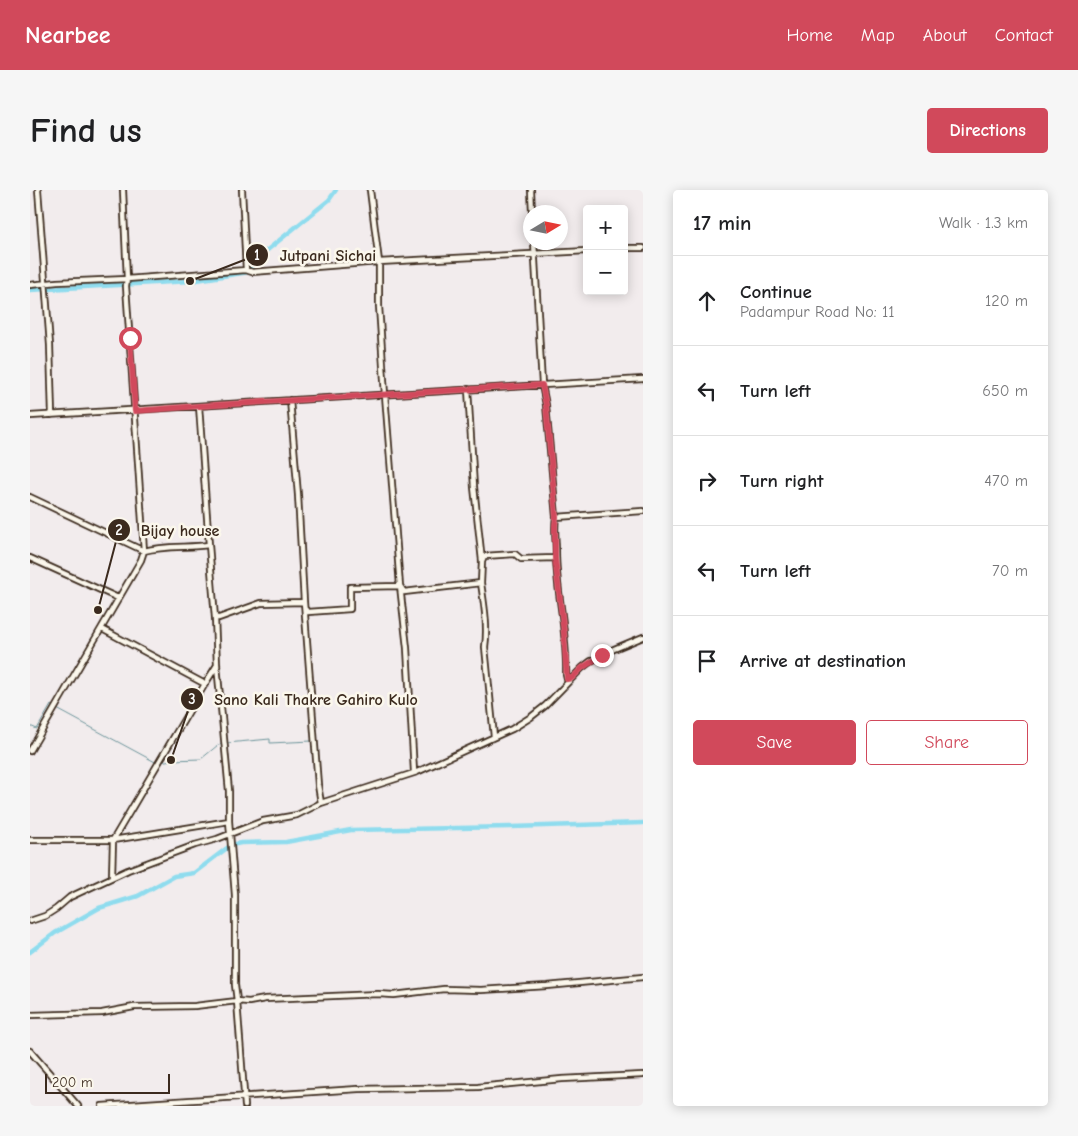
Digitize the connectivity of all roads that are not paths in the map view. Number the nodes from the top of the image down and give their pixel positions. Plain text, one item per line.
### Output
1 (38, 190) edge
2 (123, 190) edge
3 (242, 190) edge
4 (370, 190) edge
5 (531, 190) edge
6 (532, 205) edge
7 (628, 248) edge
8 (643, 248) edge
9 (535, 250) edge
10 (583, 251) edge
11 (535, 254) junction
12 (379, 262) junction
13 (246, 270) junction
14 (127, 279) junction
15 (45, 284) junction
16 (30, 285) edge
17 (643, 379) edge
18 (542, 385) junction
19 (468, 389) junction
20 (385, 394) junction
21 (290, 400) junction
22 (199, 406) junction
23 (135, 411) junction
24 (52, 415) junction
25 (30, 416) edge
26 (30, 497) edge
27 (643, 510) edge
28 (556, 517) junction
29 (209, 544) junction
30 (144, 551) junction
31 (30, 558) edge
32 (555, 558) junction
33 (482, 561) junction
34 (481, 583) junction
35 (400, 586) junction
36 (118, 598) junction
37 (304, 602) junction
38 (306, 610) junction
39 (215, 618) junction
40 (102, 629) junction
41 (643, 637) edge
42 (217, 665) junction
43 (572, 678) junction
44 (205, 684) junction
45 (494, 737) junction
46 (30, 751) edge
47 (414, 772) junction
48 (321, 803) junction
49 (229, 821) junction
50 (230, 833) junction
51 (30, 840) edge
52 (113, 840) junction
53 (112, 876) junction
54 (30, 921) edge
55 (643, 977) edge
56 (238, 1002) junction
57 (30, 1015) edge
58 (30, 1051) edge
59 (643, 1075) edge
60 (245, 1096) junction
61 (78, 1106) edge
62 (102, 1106) edge
63 (245, 1106) edge

1 - 15 street
2 - 14 street
3 - 13 street
4 - 12 street
5 - 6 street
7 - 8 street
9 - 11 street
10 - 11 street
11 - 12 street
11 - 18 street
12 - 13 street
12 - 20 street
13 - 14 street
14 - 15 street
14 - 23 street
15 - 16 street
15 - 24 street
17 - 18 street
18 - 19 street
18 - 28 street
19 - 20 street
19 - 33 street
20 - 21 street
20 - 35 street
21 - 22 street
21 - 37 street
22 - 23 street
22 - 29 street
23 - 24 street
23 - 30 street
24 - 25 street
26 - 30 street
27 - 28 street
28 - 32 street
29 - 30 street
29 - 39 street
30 - 36 street
31 - 36 street
32 - 33 street
32 - 43 street
33 - 34 street
34 - 35 street
34 - 45 street
35 - 38 street
35 - 47 street
36 - 40 street
37 - 38 street
37 - 39 street
38 - 48 street
39 - 42 street
40 - 44 street
40 - 46 street
41 - 43 street
42 - 44 street
42 - 49 street
43 - 45 street
44 - 52 street
45 - 47 street
47 - 48 street
48 - 50 street
49 - 50 street
49 - 52 street
50 - 53 street
50 - 56 street
51 - 52 street
52 - 53 street
53 - 54 street
55 - 56 street
56 - 57 street
56 - 60 street
58 - 61 street
59 - 60 street
60 - 62 street
60 - 63 street

